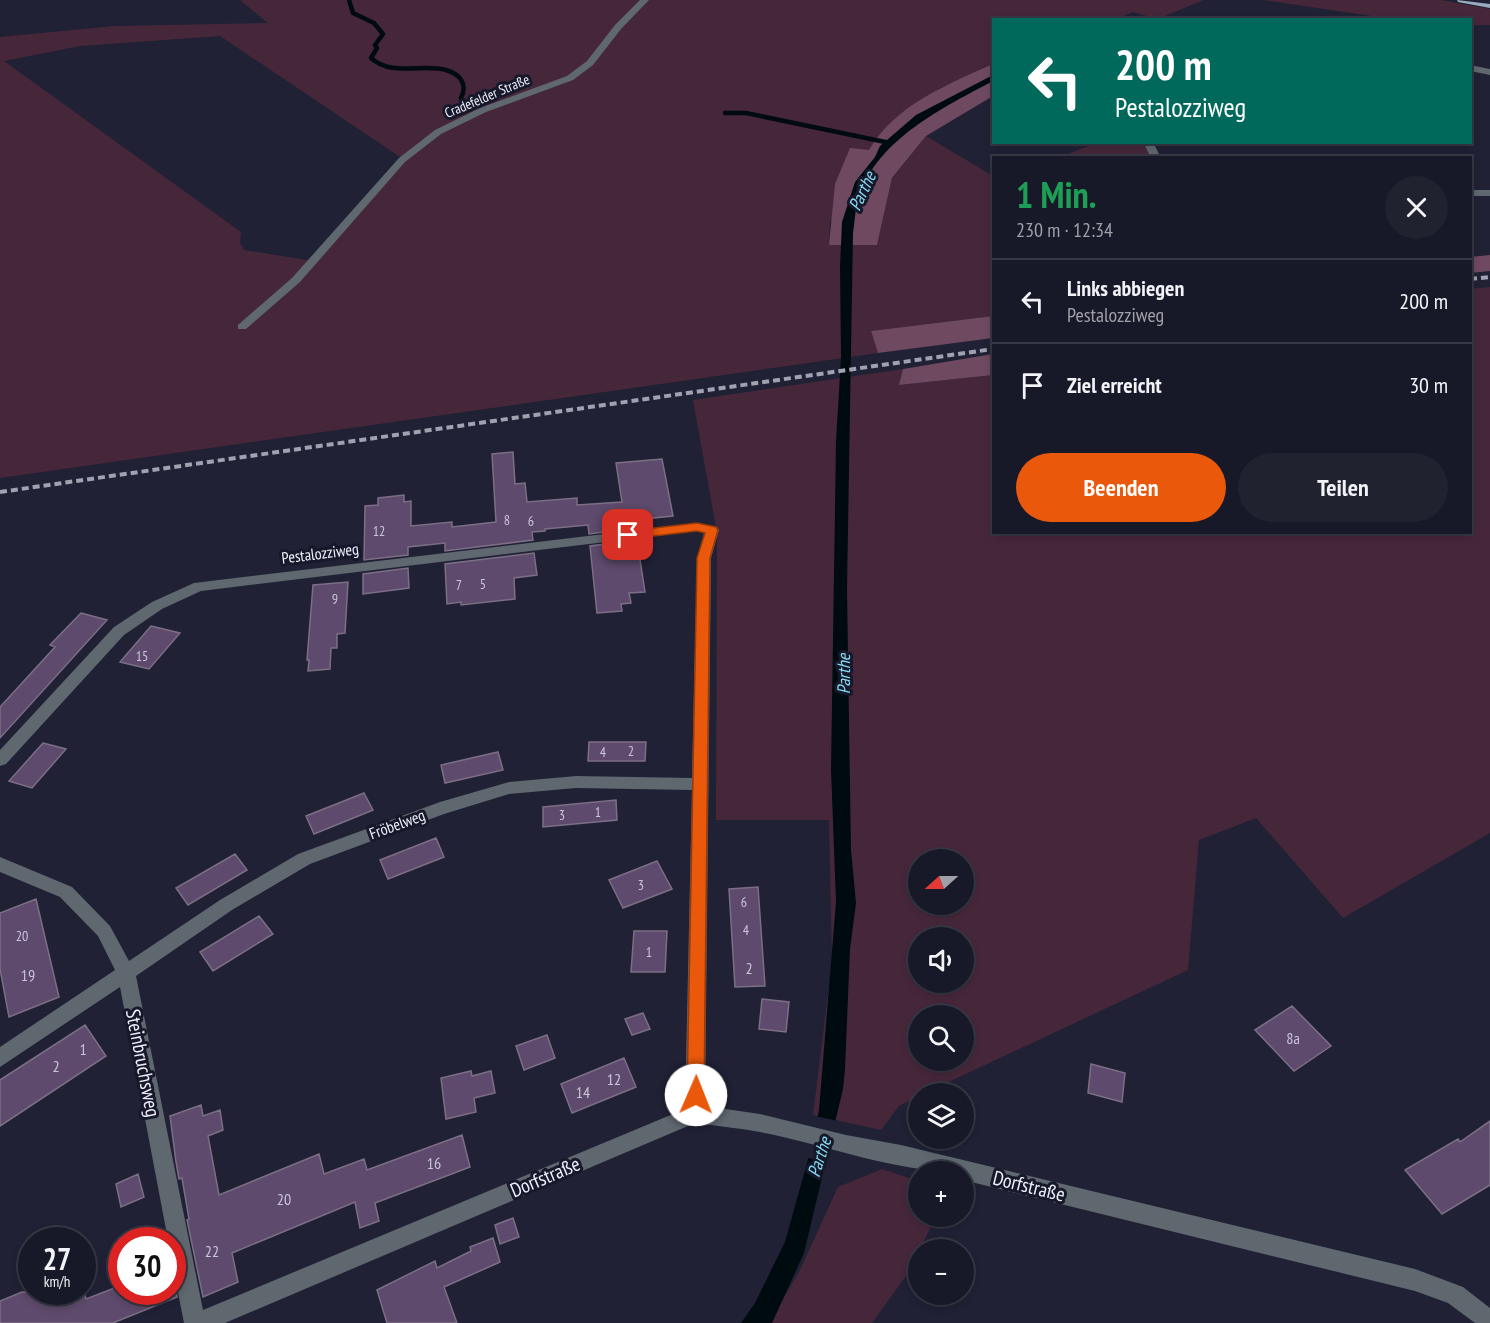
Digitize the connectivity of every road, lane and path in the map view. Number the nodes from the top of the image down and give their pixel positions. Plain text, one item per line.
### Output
1 (645, 0) edge
2 (1461, 0) edge
3 (1490, 6) edge
4 (1472, 68) edge
5 (1490, 72) edge
6 (1472, 193) edge
7 (1490, 193) edge
8 (242, 327) dead end
9 (0, 760) edge
10 (701, 784) junction
11 (0, 864) edge
12 (126, 972) junction
13 (0, 1058) edge
14 (695, 1114) junction
15 (1490, 1321) edge
16 (197, 1323) edge

1 - 8 street, Cradefelder Straße
2 - 3 main road
4 - 5 street
6 - 7 street
9 - 10 street, Pestalozziweg
10 - 12 street, Fröbelweg
10 - 14 street
11 - 12 street, Steinbruchsweg
12 - 13 street, Fröbelweg
12 - 16 street, Steinbruchsweg
14 - 15 street, Dorfstraße
14 - 16 street, Dorfstraße

